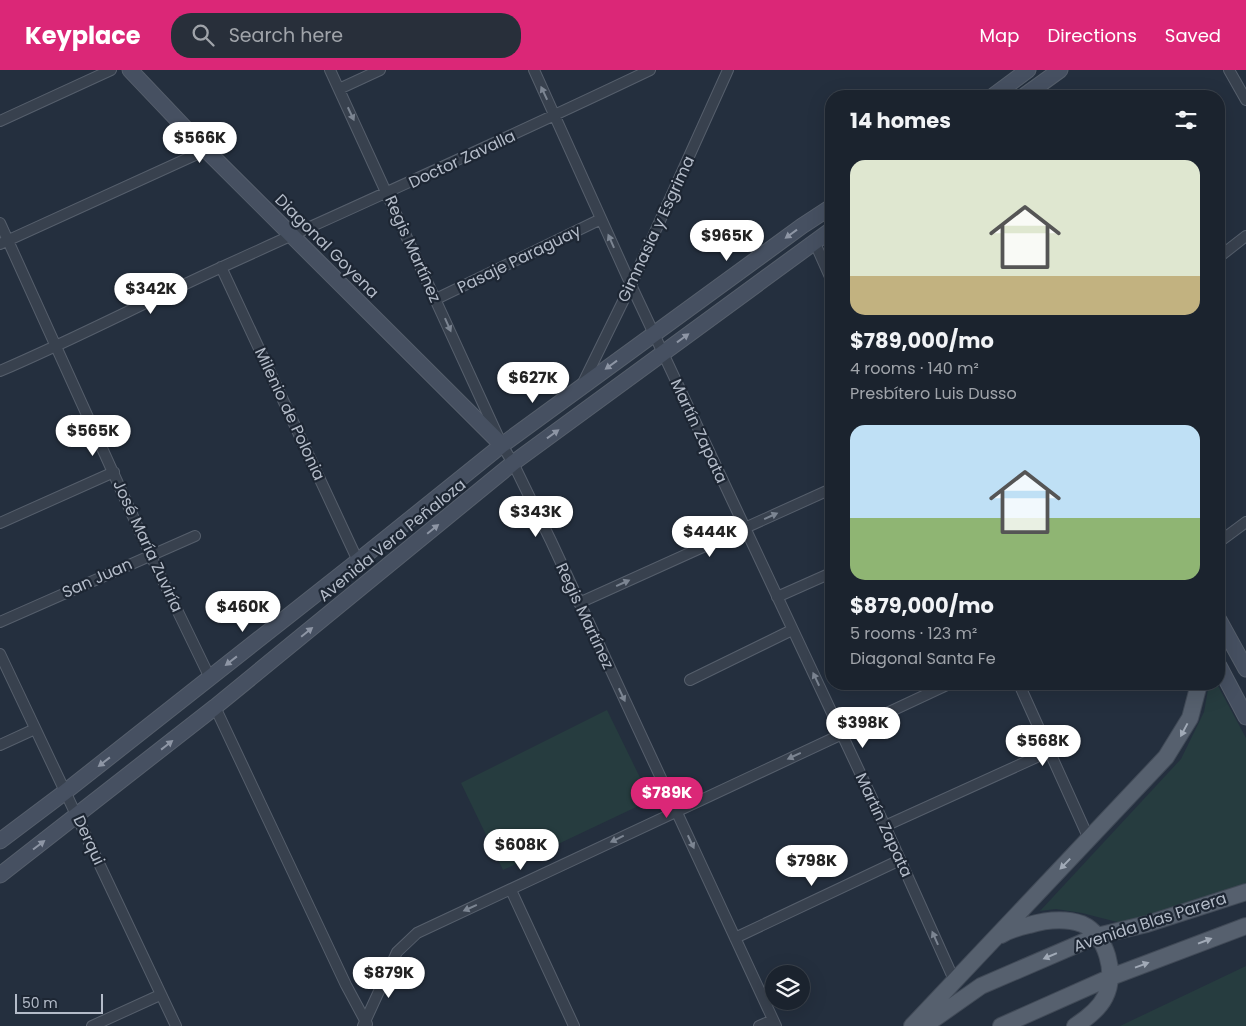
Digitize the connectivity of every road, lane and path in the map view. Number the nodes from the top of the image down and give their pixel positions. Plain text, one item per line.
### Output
1 (111, 70) edge
2 (130, 70) edge
3 (330, 70) edge
4 (380, 70) edge
5 (534, 70) edge
6 (650, 70) edge
7 (728, 70) edge
8 (1028, 70) edge
9 (1060, 70) edge
10 (1229, 70) edge
11 (339, 89) junction
12 (1001, 90) edge
13 (1032, 90) edge
14 (1246, 100) edge
15 (554, 116) junction
16 (0, 121) edge
17 (206, 150) junction
18 (388, 194) junction
19 (825, 211) edge
20 (601, 219) junction
21 (0, 223) edge
22 (825, 234) edge
23 (292, 236) junction
24 (1246, 236) edge
25 (814, 241) junction
26 (4, 242) edge
27 (1225, 252) edge
28 (825, 266) edge
29 (221, 267) junction
30 (631, 285) junction
31 (436, 299) junction
32 (654, 334) junction
33 (55, 347) junction
34 (663, 353) junction
35 (0, 371) edge
36 (581, 386) junction
37 (502, 445) junction
38 (513, 463) junction
39 (114, 472) junction
40 (825, 493) edge
41 (1246, 522) edge
42 (0, 523) edge
43 (744, 528) junction
44 (195, 536) dead end
45 (1225, 538) edge
46 (150, 554) junction
47 (358, 561) junction
48 (825, 576) edge
49 (777, 597) junction
50 (579, 603) junction
51 (0, 622) edge
52 (792, 630) junction
53 (1225, 631) edge
54 (0, 654) edge
55 (1246, 669) edge
56 (1225, 677) edge
57 (210, 678) junction
58 (690, 680) dead end
59 (936, 690) edge
60 (1022, 690) edge
61 (1197, 690) edge
62 (215, 707) junction
63 (1246, 717) edge
64 (35, 728) junction
65 (841, 734) junction
66 (0, 745) edge
67 (1050, 751) junction
68 (65, 792) junction
69 (677, 810) junction
70 (78, 816) junction
71 (885, 826) junction
72 (1089, 839) junction
73 (0, 841) edge
74 (900, 860) junction
75 (0, 875) edge
76 (511, 890) junction
77 (1246, 892) edge
78 (1069, 920) junction
79 (1148, 924) junction
80 (1246, 926) edge
81 (1097, 936) junction
82 (735, 938) junction
83 (991, 942) junction
84 (1111, 976) junction
85 (955, 982) junction
86 (160, 995) junction
87 (942, 1019) edge
88 (774, 1023) edge
89 (366, 1024) edge
90 (92, 1026) edge
91 (176, 1026) edge
92 (574, 1026) edge
93 (759, 1026) edge
94 (912, 1026) edge
95 (924, 1026) edge
96 (1001, 1026) edge
97 (1075, 1026) edge

1 - 16 street
2 - 17 main road, Diagonal Goyena
3 - 11 street, Regis Martínez
4 - 11 street
15 -> 5 street, Martín Zapata
6 - 15 street, Doctor Zavalla
7 - 30 street, Gimnasia y Esgrima
8 - 12 main road
9 - 13 main road
10 - 14 street
11 -> 18 street, Regis Martínez
15 - 18 street, Doctor Zavalla
15 - 20 street, Martín Zapata
17 - 23 main road, Diagonal Goyena
17 - 26 street
18 - 23 street, Doctor Zavalla
18 - 31 street, Regis Martínez
19 -> 32 main road, Avenida Vera Peñaloza
30 -> 20 street, Martín Zapata
20 - 31 street, Pasaje Paraguay
21 - 26 street, José María Zuviría
22 - 25 main road, Avenida Vera Peñaloza
23 - 29 street, Doctor Zavalla
23 - 37 main road, Diagonal Goyena
24 - 27 street
25 - 28 street
34 -> 25 main road, Avenida Vera Peñaloza
26 - 33 street, José María Zuviría
29 - 33 street, Doctor Zavalla
29 - 47 street, Milenio de Polonia
30 - 32 street, Martín Zapata
30 - 36 street, Gimnasia y Esgrima
31 -> 37 street, Regis Martínez
32 - 34 street, Martín Zapata
32 -> 36 main road, Avenida Vera Peñaloza
33 - 35 street, Doctor Zavalla
33 - 39 street, José María Zuviría
38 -> 34 main road, Avenida Vera Peñaloza
34 - 43 street, Martín Zapata
36 - 37 main road, Avenida Vera Peñaloza
37 - 38 street, Regis Martínez
37 - 47 main road, Avenida Vera Peñaloza
38 - 50 street, Regis Martínez
62 -> 38 main road, Avenida Vera Peñaloza
39 - 42 street
39 - 46 street, José María Zuviría
43 -> 40 street
41 - 45 street
43 - 49 street, Martín Zapata
50 -> 43 street
44 - 46 street, San Juan
46 - 51 street, San Juan
46 - 57 street, José María Zuviría
47 -> 57 main road, Avenida Vera Peñaloza
48 - 49 street
49 - 52 street, Martín Zapata
50 -> 69 street, Regis Martínez
52 - 58 street
65 -> 52 street, Martín Zapata
53 - 55 main road
54 - 64 street, Derqui
56 - 63 main road
57 -> 68 main road, Avenida Vera Peñaloza
59 - 65 street
60 - 67 street
61 -> 72 main road
70 -> 62 main road, Avenida Vera Peñaloza
62 - 89 street
64 - 66 street
64 - 68 street, Derqui
65 -> 69 street
65 - 71 street, Martín Zapata
67 - 71 street
67 - 72 street
68 - 70 street, Derqui
68 - 73 main road, Avenida Vera Peñaloza
69 -> 76 street
69 -> 82 street, Regis Martínez
75 -> 70 main road, Avenida Vera Peñaloza
70 - 86 street, Derqui
71 - 74 street, Martín Zapata
72 -> 83 main road
74 - 82 street
85 -> 74 street, Martín Zapata
76 -> 89 street
76 - 92 street
77 - 79 main road, Avenida Blas Parera
78 - 79 main road
78 - 81 main road
78 - 83 main road
79 - 81 main road, Avenida Blas Parera
84 -> 80 main road, Avenida Blas Parera
81 - 84 main road
81 -> 87 main road, Avenida Blas Parera
82 - 88 street, Regis Martínez
83 - 85 main road
84 - 96 main road, Avenida Blas Parera
84 - 97 main road
85 - 87 main road
85 - 94 main road
86 - 90 street
86 - 91 street, Derqui
87 - 95 main road, Avenida Blas Parera
88 - 93 street

